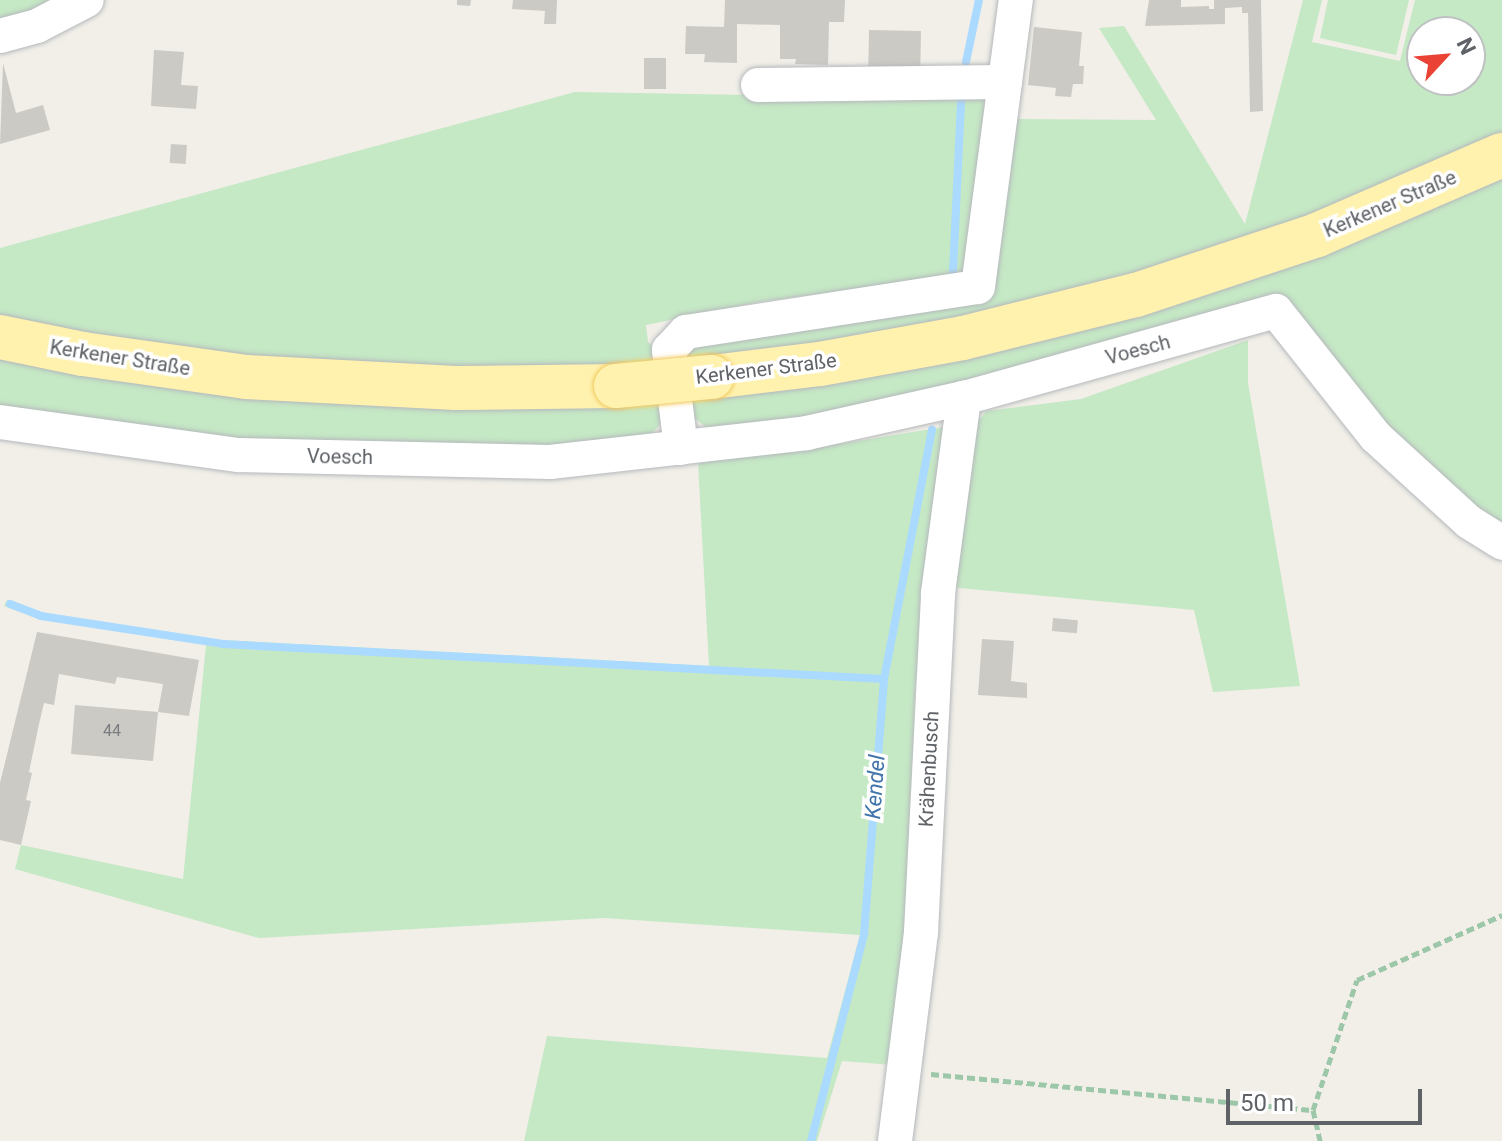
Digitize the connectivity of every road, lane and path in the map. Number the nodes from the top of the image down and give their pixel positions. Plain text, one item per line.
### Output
1 (87, 0) edge
2 (1016, 0) edge
3 (0, 36) edge
4 (1005, 82) junction
5 (758, 85) dead end
6 (1502, 155) edge
7 (0, 337) edge
8 (964, 398) junction
9 (0, 422) edge
10 (681, 448) junction
11 (1502, 543) edge
12 (1502, 915) edge
13 (904, 1072) junction
14 (1313, 1110) junction
15 (895, 1141) edge
16 (1320, 1141) edge

1 - 3 street
2 - 4 street
4 - 5 street
4 - 10 street
6 - 7 main road, Kerkener Straße, bridge
8 - 10 street, Voesch
8 - 11 street, Voesch
8 - 13 street, Krähenbusch
9 - 10 street, Voesch
12 - 14 path
13 - 14 path
13 - 15 street, Krähenbusch
14 - 16 path

